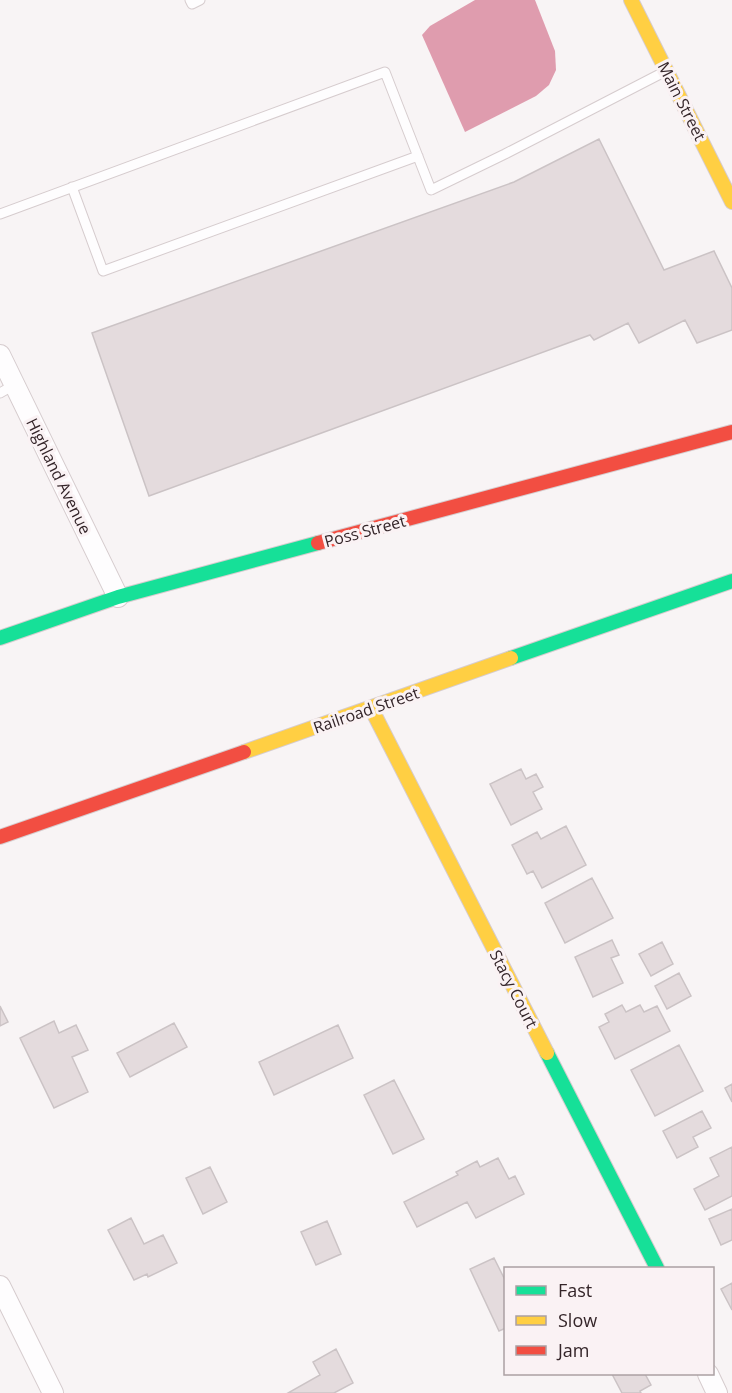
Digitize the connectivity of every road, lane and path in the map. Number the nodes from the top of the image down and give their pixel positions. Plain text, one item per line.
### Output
1 (190, 0) edge
2 (200, 0) edge
3 (631, 0) edge
4 (666, 70) junction
5 (418, 156) junction
6 (72, 187) junction
7 (732, 202) edge
8 (0, 214) edge
9 (0, 355) edge
10 (7, 389) edge
11 (732, 432) edge
12 (732, 581) edge
13 (118, 597) junction
14 (0, 638) edge
15 (372, 708) junction
16 (0, 837) edge
17 (656, 1267) edge
18 (0, 1286) edge
19 (708, 1375) edge
20 (53, 1393) edge
21 (717, 1393) edge

1 - 2 lane
3 - 4 street, Main Street
4 - 5 lane
4 - 7 street, Main Street
5 - 6 lane
5 - 6 lane
6 - 8 lane
9 - 10 street, Highland Avenue
10 - 13 street, Highland Avenue
11 - 13 street, Poss Street
12 - 15 street, Railroad Street
13 - 14 street, Poss Street
15 - 16 street, Railroad Street
15 - 17 street, Stacy Court
18 - 20 street
19 - 21 street

